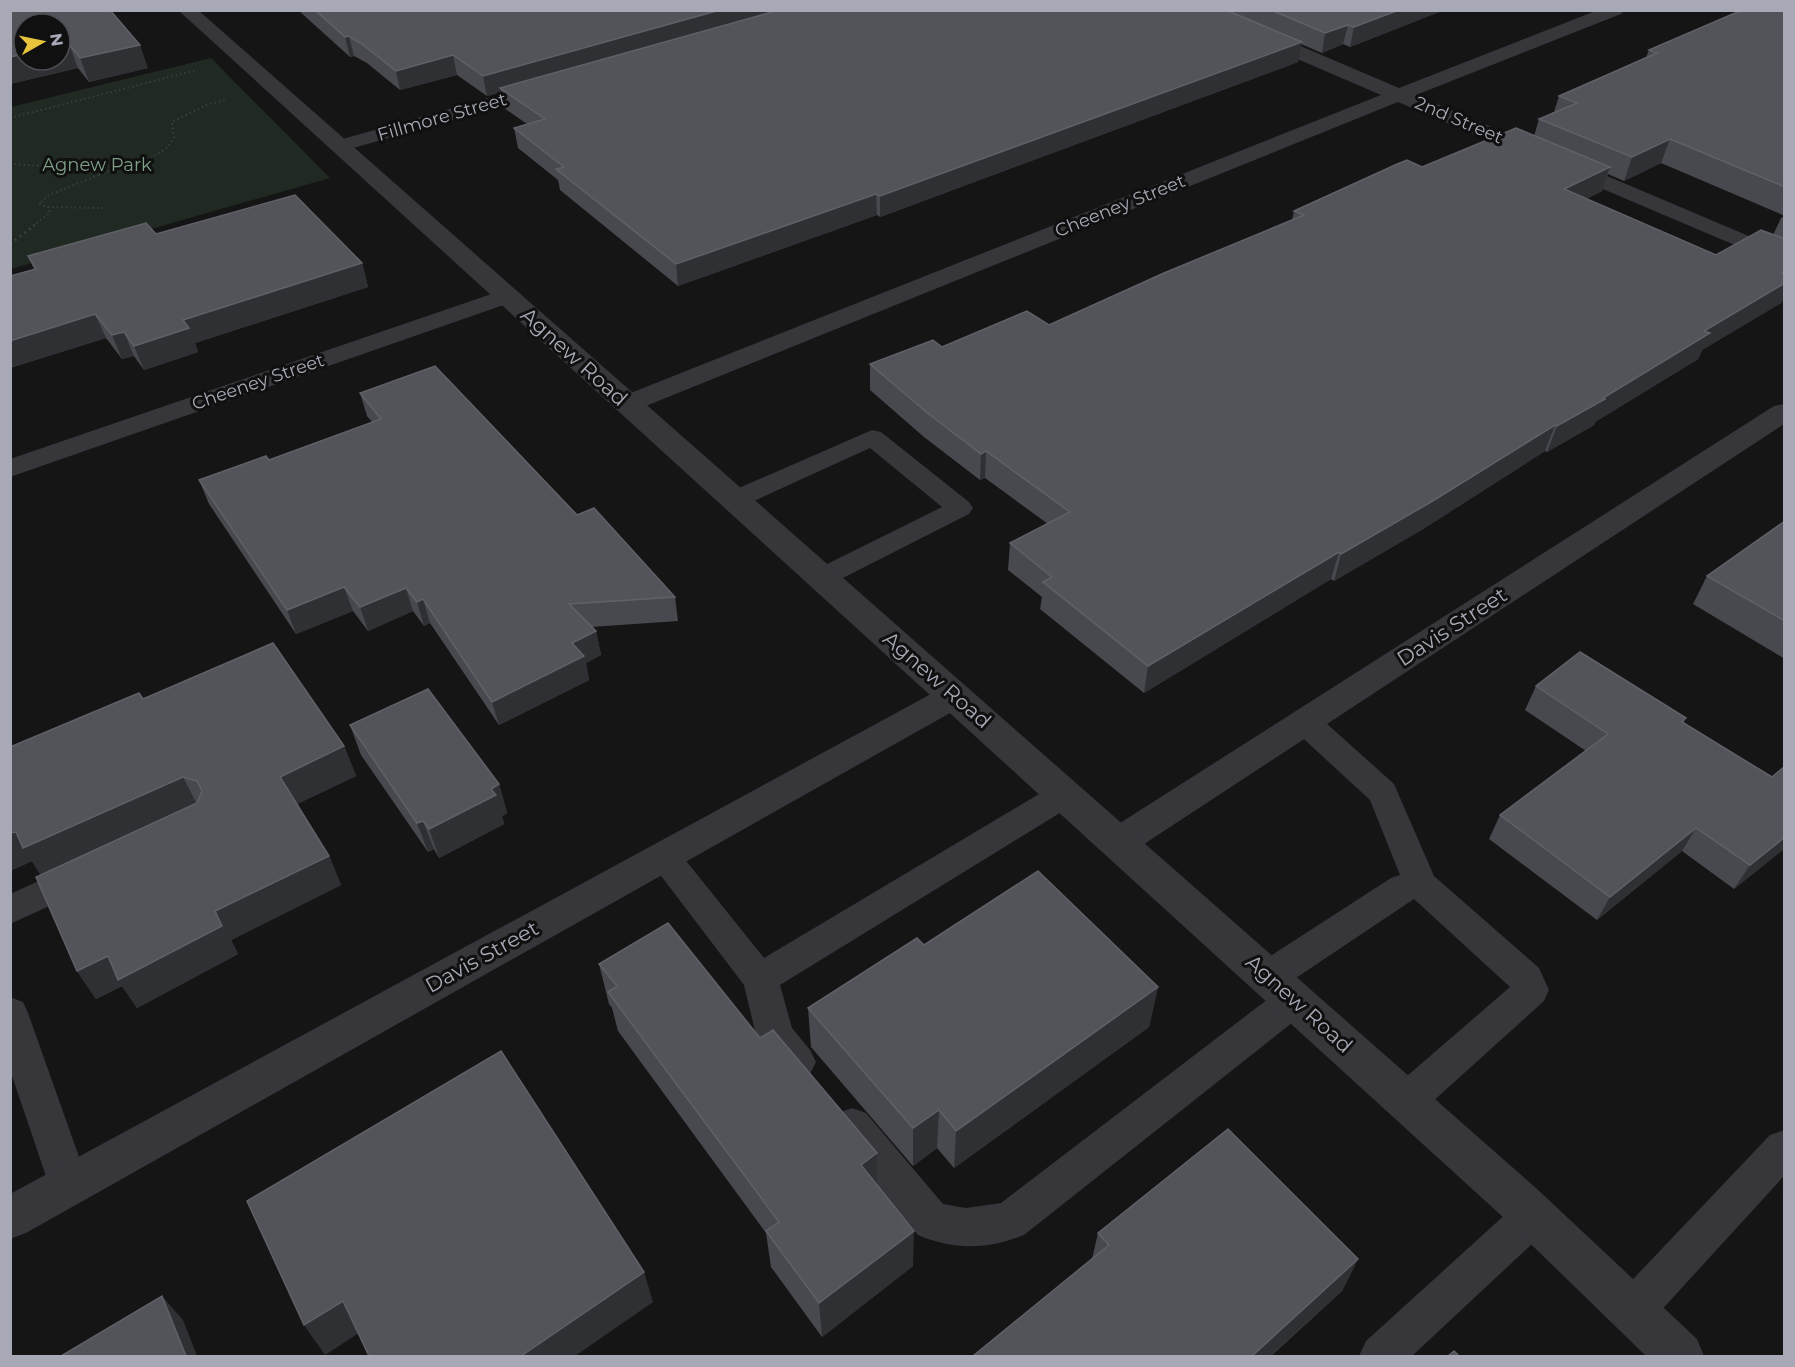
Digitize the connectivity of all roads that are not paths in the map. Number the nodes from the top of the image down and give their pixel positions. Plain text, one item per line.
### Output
1 (187, 10) edge
2 (1199, 10) edge
3 (1615, 10) edge
4 (562, 83) edge
5 (1398, 95) junction
6 (339, 146) junction
7 (1785, 259) edge
8 (506, 296) junction
9 (627, 404) junction
10 (1785, 412) edge
11 (10, 469) edge
12 (734, 500) junction
13 (821, 578) junction
14 (954, 696) junction
15 (1305, 723) junction
16 (1065, 794) junction
17 (1119, 842) junction
18 (663, 856) junction
19 (105, 865) edge
20 (1420, 884) junction
21 (10, 910) edge
22 (760, 979) junction
23 (1281, 988) junction
24 (10, 1012) edge
25 (1406, 1101) junction
26 (1785, 1148) edge
27 (69, 1185) junction
28 (1533, 1216) junction
29 (10, 1218) edge
30 (1632, 1311) junction
31 (1381, 1356) edge
32 (1680, 1356) edge

1 - 6 street, Agnew Road
2 - 5 street, 2nd Street
3 - 5 street, Cheeney Street
4 - 6 street, Fillmore Street
5 - 7 street, 2nd Street
5 - 9 street, Cheeney Street
6 - 8 street, Agnew Road
8 - 9 street, Agnew Road
8 - 11 street, Cheeney Street
9 - 12 street, Agnew Road
10 - 15 street, Davis Street
12 - 13 street, Agnew Road
12 - 13 lane
13 - 14 street, Agnew Road
14 - 16 street, Agnew Road
14 - 18 street, Davis Street
15 - 17 street, Davis Street
15 - 20 lane
16 - 17 street, Agnew Road
16 - 22 lane
17 - 23 street, Agnew Road
18 - 22 lane
18 - 27 street, Davis Street
19 - 21 lane
20 - 23 lane
20 - 25 lane
22 - 23 lane
23 - 25 street, Agnew Road
24 - 27 lane
25 - 28 street, Agnew Road
26 - 30 lane
27 - 29 street, Davis Street
28 - 30 street, Agnew Road
28 - 31 lane
30 - 32 street, Agnew Road

